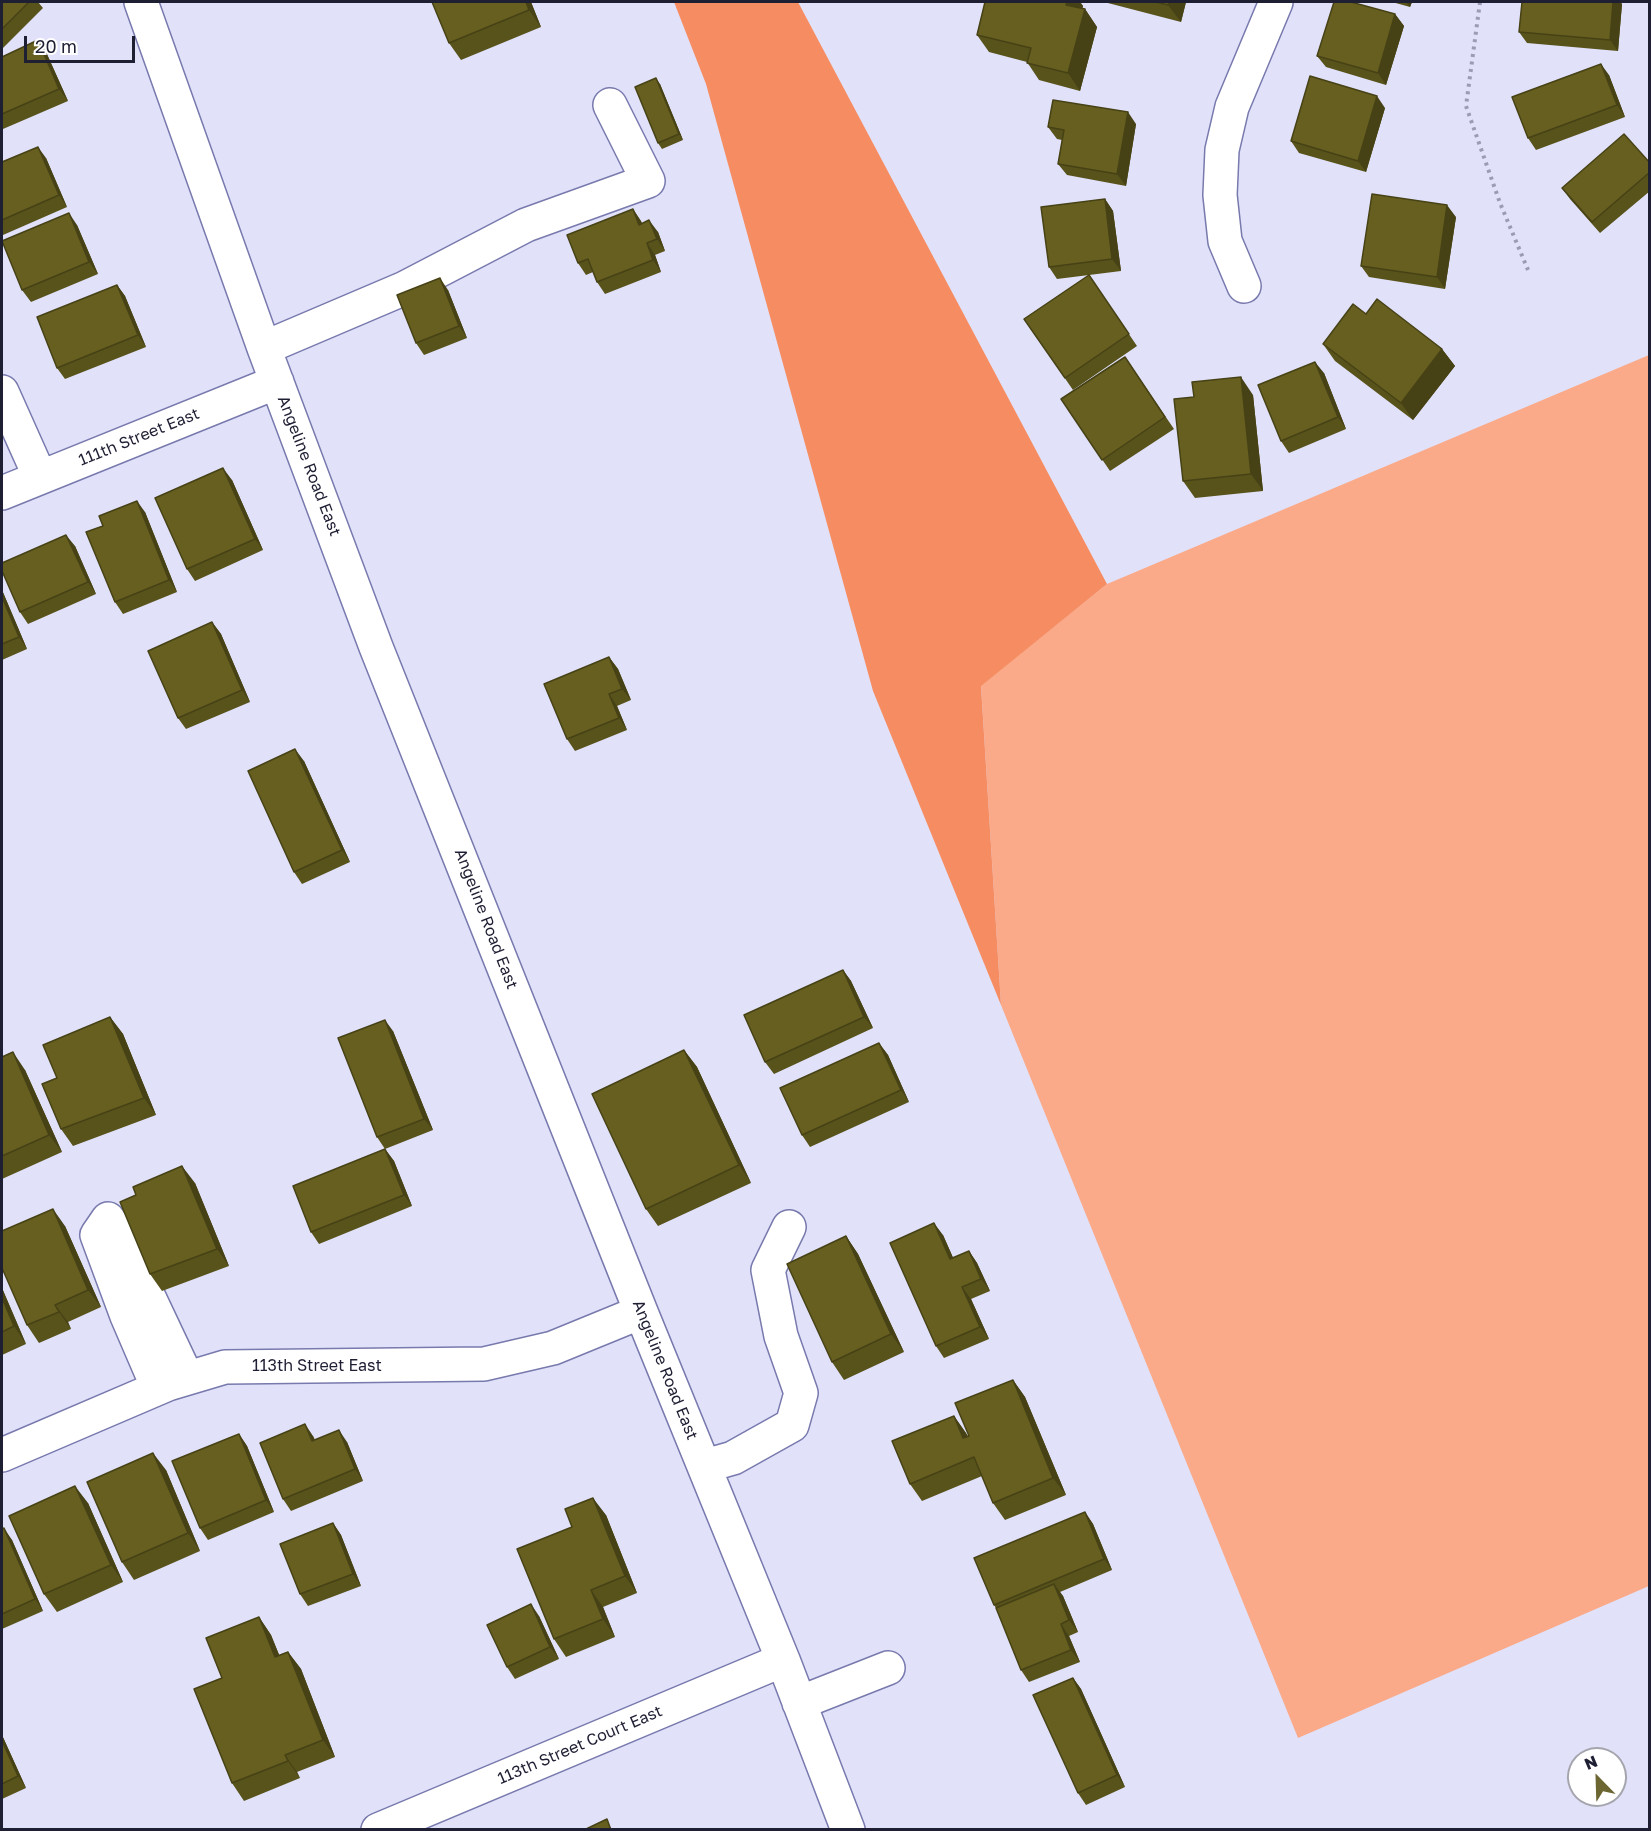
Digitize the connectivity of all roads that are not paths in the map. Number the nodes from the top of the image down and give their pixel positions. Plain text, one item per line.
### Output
1 (141, 2) edge
2 (1275, 2) edge
3 (610, 105) dead end
4 (1244, 286) dead end
5 (264, 348) junction
6 (277, 382) junction
7 (2, 392) edge
8 (40, 477) junction
9 (2, 493) edge
10 (789, 1227) dead end
11 (641, 1312) junction
12 (2, 1455) edge
13 (705, 1466) junction
14 (783, 1660) junction
15 (888, 1668) dead end
16 (799, 1703) junction
17 (378, 1830) edge
18 (848, 1830) edge

1 - 5 street, Angeline Road East
2 - 4 street
3 - 5 street
5 - 6 street, Angeline Road East
6 - 8 street, 111th Street East
6 - 11 street, Angeline Road East
7 - 8 street
8 - 9 street, 111th Street East
10 - 13 street
11 - 12 street, 113th Street East
11 - 13 street, Angeline Road East
13 - 14 street, Angeline Road East
14 - 16 street, Angeline Road East
14 - 17 street, 113th Street Court East
15 - 16 street
16 - 18 street, Angeline Road East

